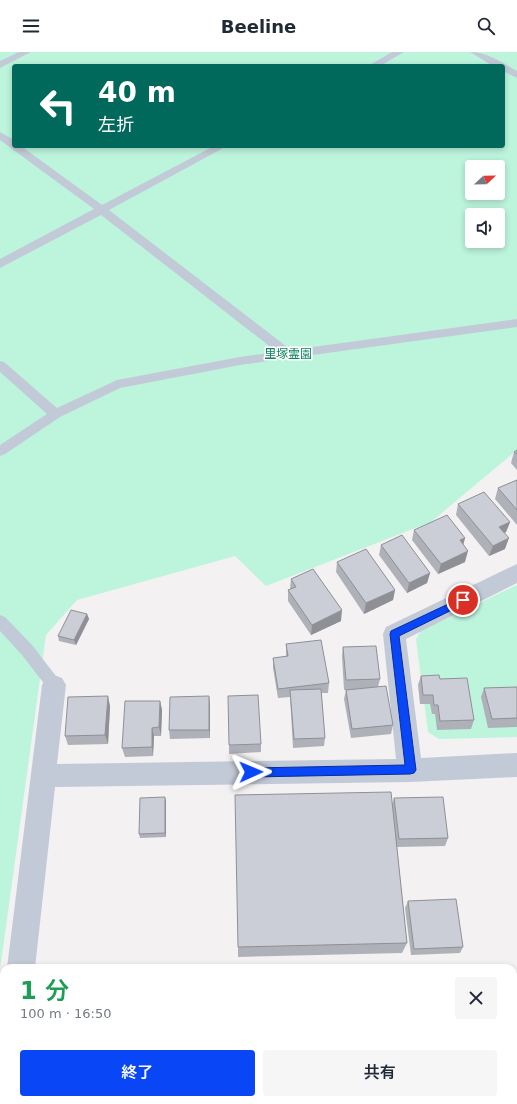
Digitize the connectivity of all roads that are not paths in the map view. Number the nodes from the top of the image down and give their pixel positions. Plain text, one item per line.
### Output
1 (26, 52) edge
2 (399, 52) edge
3 (475, 52) edge
4 (377, 64) edge
5 (496, 64) edge
6 (0, 65) edge
7 (505, 69) edge
8 (517, 75) edge
9 (0, 135) edge
10 (12, 144) edge
11 (17, 148) edge
12 (218, 148) edge
13 (102, 210) junction
14 (0, 264) edge
15 (517, 323) edge
16 (288, 354) junction
17 (0, 366) edge
18 (56, 414) junction
19 (0, 451) edge
20 (517, 573) edge
21 (0, 621) edge
22 (54, 686) joint
23 (517, 765) edge
24 (410, 770) junction
25 (43, 776) junction
26 (21, 964) edge

1 - 6 lane
2 - 4 lane
3 - 5 lane
7 - 8 lane
9 - 10 lane
11 - 13 lane
12 - 13 lane
13 - 14 lane
13 - 16 lane
15 - 16 lane
16 - 18 lane
17 - 18 lane
18 - 19 lane
20 - 24 street
21 - 22 lane
22 - 25 street
23 - 24 street
24 - 25 street
25 - 26 street

